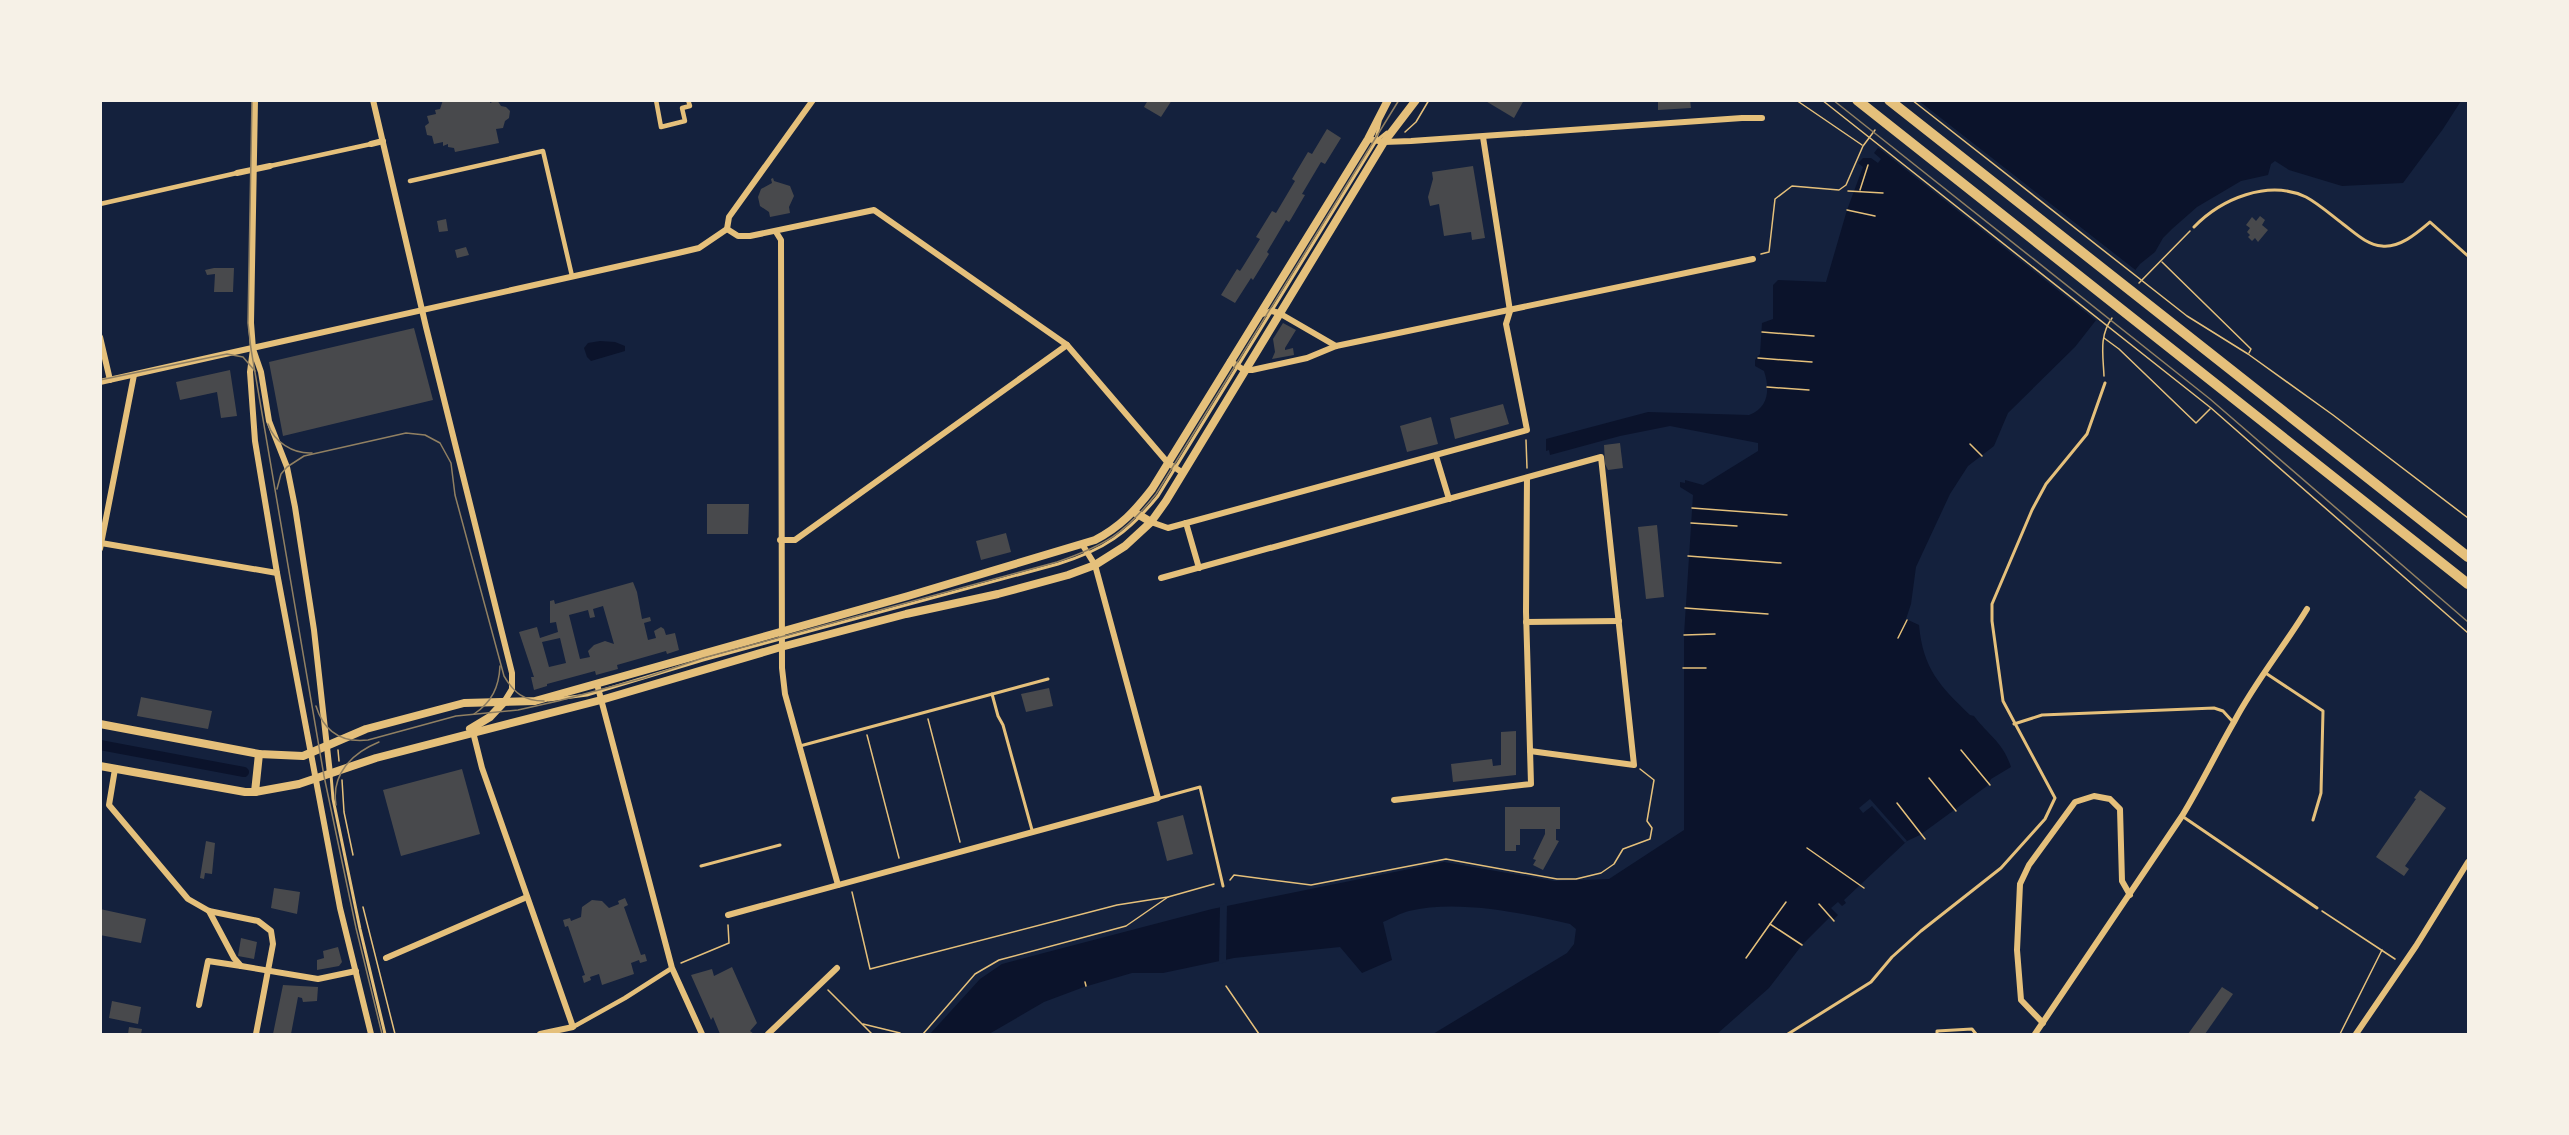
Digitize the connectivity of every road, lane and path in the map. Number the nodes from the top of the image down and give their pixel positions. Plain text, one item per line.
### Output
1 (255, 100) edge
2 (373, 100) edge
3 (656, 100) edge
4 (688, 100) edge
5 (813, 100) edge
6 (1388, 100) edge
7 (1416, 100) edge
8 (1796, 100) edge
9 (1822, 100) edge
10 (1857, 100) edge
11 (1912, 100) edge
12 (1890, 101) edge
13 (1762, 118) dead end
14 (1483, 137) junction
15 (382, 141) junction
16 (1376, 141) junction
17 (1866, 142) dead end
18 (371, 144) joint
19 (1863, 146) junction
20 (1868, 165) dead end
21 (270, 166) joint
22 (254, 170) junction
23 (237, 173) joint
24 (410, 182) dead end
25 (1848, 191) dead end
26 (1860, 191) junction
27 (1883, 193) dead end
28 (100, 204) edge
29 (1846, 210) dead end
30 (1875, 216) dead end
31 (2194, 227) joint
32 (728, 229) junction
33 (776, 232) junction
34 (2469, 256) edge
35 (1753, 259) joint
36 (2162, 262) junction
37 (572, 276) junction
38 (2144, 276) dead end
39 (423, 309) junction
40 (1510, 311) junction
41 (1276, 312) junction
42 (1256, 316) junction
43 (1762, 332) dead end
44 (1814, 336) dead end
45 (100, 337) edge
46 (1067, 345) junction
47 (1336, 346) junction
48 (253, 349) junction
49 (2248, 354) junction
50 (1758, 358) dead end
51 (1812, 362) dead end
52 (1238, 366) junction
53 (134, 375) junction
54 (110, 380) junction
55 (100, 382) edge
56 (2105, 383) joint
57 (1767, 387) dead end
58 (1809, 390) dead end
59 (2211, 408) junction
60 (1527, 430) junction
61 (1970, 444) dead end
62 (1436, 456) junction
63 (1982, 456) dead end
64 (1172, 465) junction
65 (1183, 473) junction
66 (1529, 478) junction
67 (1449, 499) junction
68 (1692, 508) dead end
69 (1138, 514) junction
70 (1787, 515) dead end
71 (2469, 518) edge
72 (1151, 522) junction
73 (1186, 523) junction
74 (1691, 523) dead end
75 (1737, 526) dead end
76 (780, 540) junction
77 (1082, 544) junction
78 (101, 546) edge
79 (1088, 554) junction
80 (1688, 556) dead end
81 (2469, 557) edge
82 (1781, 563) dead end
83 (1095, 565) junction
84 (1199, 568) junction
85 (277, 573) junction
86 (1161, 578) dead end
87 (2469, 584) edge
88 (1684, 608) dead end
89 (2307, 609) dead end
90 (1768, 614) dead end
91 (1907, 620) dead end
92 (1618, 621) junction
93 (1526, 622) junction
94 (2469, 633) edge
95 (1684, 634) dead end
96 (1715, 634) dead end
97 (1898, 638) dead end
98 (781, 639) junction
99 (1683, 668) dead end
100 (1706, 668) dead end
101 (2264, 672) junction
102 (1048, 679) dead end
103 (624, 685) junction
104 (599, 692) junction
105 (992, 694) junction
106 (535, 701) junction
107 (504, 702) junction
108 (926, 712) junction
109 (2234, 722) junction
110 (100, 724) edge
111 (2014, 724) junction
112 (865, 729) junction
113 (473, 732) junction
114 (461, 735) junction
115 (336, 740) junction
116 (327, 745) junction
117 (800, 746) junction
118 (1961, 750) dead end
119 (1530, 751) junction
120 (311, 753) junction
121 (260, 754) junction
122 (1634, 765) junction
123 (100, 766) edge
124 (115, 769) junction
125 (340, 771) junction
126 (330, 774) junction
127 (1929, 778) dead end
128 (315, 779) junction
129 (1990, 785) dead end
130 (255, 792) junction
131 (1158, 798) junction
132 (1394, 800) dead end
133 (1897, 803) dead end
134 (1956, 811) dead end
135 (2182, 816) junction
136 (2313, 820) dead end
137 (1033, 832) junction
138 (1925, 839) dead end
139 (780, 845) dead end
140 (1807, 848) dead end
141 (963, 851) junction
142 (353, 856) dead end
143 (2469, 862) edge
144 (701, 866) dead end
145 (901, 868) junction
146 (1234, 875) dead end
147 (849, 882) junction
148 (838, 885) junction
149 (1209, 885) dead end
150 (1223, 886) dead end
151 (1864, 888) dead end
152 (2130, 896) junction
153 (527, 897) junction
154 (1168, 897) junction
155 (362, 900) dead end
156 (1785, 902) dead end
157 (1819, 904) dead end
158 (2317, 908) joint
159 (209, 911) junction
160 (728, 915) joint
161 (1834, 921) dead end
162 (1770, 924) junction
163 (1802, 945) dead end
164 (2382, 950) junction
165 (386, 958) dead end
166 (1746, 958) dead end
167 (2395, 959) dead end
168 (241, 966) junction
169 (672, 968) junction
170 (837, 968) dead end
171 (268, 971) junction
172 (356, 971) junction
173 (1085, 982) dead end
174 (1086, 986) dead end
175 (1226, 986) dead end
176 (817, 987) junction
177 (199, 1005) dead end
178 (2043, 1023) junction
179 (861, 1024) junction
180 (573, 1027) junction
181 (900, 1033) edge
182 (256, 1035) edge
183 (371, 1035) edge
184 (385, 1035) edge
185 (394, 1035) edge
186 (540, 1035) edge
187 (702, 1035) edge
188 (768, 1035) edge
189 (872, 1035) edge
190 (923, 1035) edge
191 (1259, 1035) edge
192 (1788, 1035) edge
193 (1937, 1035) edge
194 (1976, 1035) edge
195 (2035, 1035) edge
196 (2340, 1035) edge
197 (2356, 1035) edge

1 - 22 street
2 - 15 street
3 - 4 street
5 - 32 street
6 - 16 street
7 - 16 street
8 - 19 path
9 - 59 path
10 - 87 highway
11 - 49 path
12 - 81 highway
13 - 14 street
14 - 16 street
14 - 40 street
15 - 18 street
15 - 39 street
16 - 41 street
16 - 42 street
17 - 19 path
18 - 21 street
19 - 35 path
20 - 26 path
21 - 22 street
22 - 23 street
22 - 48 street
23 - 28 street
24 - 37 street
25 - 26 path
26 - 27 path
29 - 30 path
31 - 34 lane
31 - 36 path
32 - 33 street
32 - 37 street
33 - 46 street
33 - 76 street
35 - 40 street
36 - 38 path
36 - 49 path
37 - 39 street
39 - 48 street
39 - 107 street
40 - 47 street
40 - 60 street
41 - 42 street
41 - 47 street
41 - 52 street
42 - 52 street
43 - 44 path
45 - 54 street
46 - 64 street
46 - 76 street
47 - 52 street
48 - 53 street
48 - 85 street
48 - 116 street
49 - 71 path
50 - 51 path
52 - 64 street
52 - 65 street
53 - 54 street
53 - 78 street
54 - 55 street
56 - 59 path
56 - 111 lane
57 - 58 path
59 - 94 path
60 - 62 street
60 - 66 path
61 - 63 path
62 - 67 street
62 - 73 street
64 - 65 street
64 - 69 street
65 - 72 street
66 - 67 street
66 - 92 street
66 - 93 street
67 - 84 street
68 - 70 path
69 - 72 street
69 - 77 street
69 - 79 lane
72 - 73 street
72 - 83 street
73 - 84 street
74 - 75 path
76 - 98 street
77 - 79 street
77 - 98 street
78 - 85 street
79 - 83 street
79 - 98 lane
80 - 82 path
83 - 98 street
83 - 131 street
84 - 86 street
85 - 120 street
88 - 90 path
89 - 101 street
91 - 97 path
92 - 93 street
92 - 122 street
93 - 119 street
95 - 96 path
98 - 103 lane
98 - 104 street
98 - 104 street
98 - 117 street
99 - 100 path
101 - 109 street
101 - 136 lane
102 - 105 lane
103 - 104 lane
103 - 104 lane
104 - 106 street
104 - 106 lane
104 - 113 street
104 - 169 street
105 - 108 lane
105 - 137 lane
106 - 107 street
107 - 114 street
107 - 115 street
108 - 112 lane
108 - 141 path
109 - 111 lane
109 - 135 street
110 - 121 street
111 - 192 lane
112 - 117 lane
112 - 145 path
113 - 114 street
113 - 153 street
114 - 125 street
115 - 116 street
115 - 125 path
116 - 120 street
116 - 126 street
117 - 148 street
118 - 129 path
119 - 122 street
119 - 132 street
120 - 121 street
120 - 128 street
121 - 130 street
122 - 146 path
123 - 124 street
124 - 130 street
124 - 159 street
125 - 126 street
125 - 142 path
126 - 128 street
126 - 184 lane
127 - 134 path
128 - 130 street
128 - 172 street
131 - 137 street
131 - 150 lane
133 - 138 path
135 - 152 street
135 - 158 lane
137 - 141 street
139 - 144 lane
140 - 151 path
141 - 145 street
143 - 197 street
145 - 147 street
147 - 148 street
147 - 154 path
148 - 160 street
149 - 154 path
152 - 178 street
152 - 178 street
153 - 165 street
153 - 180 street
154 - 190 path
155 - 185 path
156 - 162 path
157 - 161 path
158 - 164 path
159 - 168 street
159 - 171 street
160 - 169 path
162 - 163 path
162 - 166 path
164 - 167 path
164 - 196 path
168 - 171 street
168 - 177 street
169 - 180 street
169 - 187 street
170 - 176 street
171 - 172 street
171 - 182 street
172 - 183 street
173 - 174 path
175 - 191 path
176 - 179 path
176 - 188 street
178 - 195 street
179 - 181 path
179 - 189 path
180 - 186 street
193 - 194 lane

